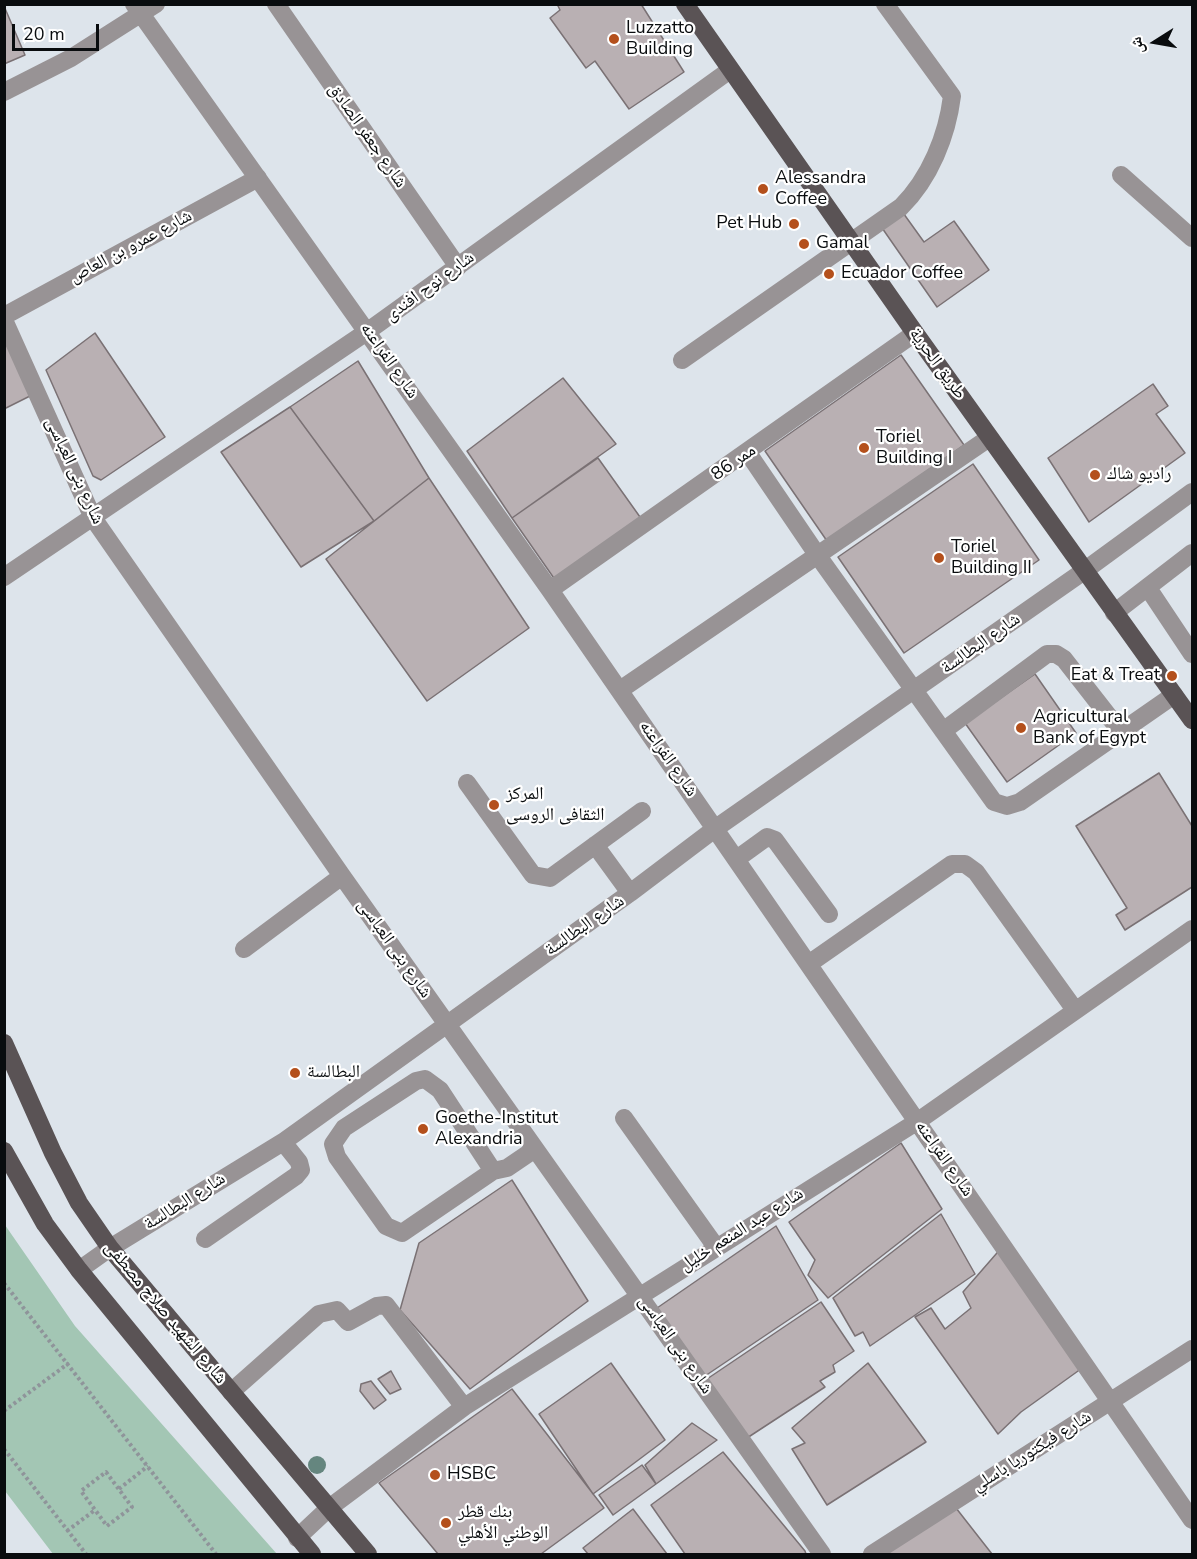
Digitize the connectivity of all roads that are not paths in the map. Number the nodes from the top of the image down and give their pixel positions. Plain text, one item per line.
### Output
1 (276, 4) edge
2 (685, 4) edge
3 (885, 4) edge
4 (144, 8) edge
5 (730, 70) junction
6 (4, 92) edge
7 (1121, 175) dead end
8 (258, 178) junction
9 (1192, 238) edge
10 (850, 242) junction
11 (458, 267) junction
12 (4, 316) edge
13 (4, 320) edge
14 (368, 331) junction
15 (915, 333) junction
16 (682, 360) dead end
17 (989, 438) junction
18 (748, 453) junction
19 (1192, 492) edge
20 (93, 518) junction
21 (1192, 554) edge
22 (818, 555) junction
23 (1084, 571) junction
24 (4, 577) edge
25 (1148, 588) junction
26 (550, 590) junction
27 (1114, 613) junction
28 (1192, 654) edge
29 (620, 690) junction
30 (914, 691) junction
31 (1174, 695) junction
32 (1192, 720) edge
33 (943, 731) junction
34 (1121, 732) junction
35 (467, 783) dead end
36 (642, 811) dead end
37 (716, 828) junction
38 (595, 845) junction
39 (738, 858) junction
40 (342, 876) junction
41 (630, 893) junction
42 (829, 914) dead end
43 (1192, 929) edge
44 (244, 949) dead end
45 (810, 963) junction
46 (1075, 1010) junction
47 (446, 1023) junction
48 (4, 1043) edge
49 (624, 1118) dead end
50 (918, 1121) junction
51 (284, 1142) junction
52 (535, 1149) junction
53 (4, 1151) edge
54 (493, 1171) junction
55 (205, 1239) dead end
56 (716, 1247) junction
57 (110, 1248) junction
58 (79, 1270) junction
59 (640, 1295) junction
60 (1192, 1349) edge
61 (231, 1392) junction
62 (1112, 1402) junction
63 (464, 1407) junction
64 (329, 1508) junction
65 (1192, 1520) edge
66 (297, 1538) junction
67 (312, 1554) edge
68 (368, 1554) edge
69 (822, 1554) edge
70 (872, 1554) edge

1 - 11 street, شارع جعفر الصادق
2 - 5 main road, طريق الحرية
3 - 10 street
4 - 6 street
4 - 8 street, شارع الفراعنه
5 - 10 main road, طريق الحرية
5 - 11 street, شارع نوح افندى
7 - 9 street
8 - 12 street, شارع عمرو بن العاص
8 - 14 street, شارع الفراعنه
10 - 15 main road, طريق الحرية
10 - 16 street
11 - 14 street, شارع نوح افندى
13 - 20 street, شارع بنى العباسى
14 - 20 street, شارع نوح افندى
14 - 26 street, شارع الفراعنه
15 - 17 main road, طريق الحرية
15 - 18 street, ممر 86
17 - 22 street
17 - 23 main road, طريق الحرية
18 - 22 street
18 - 26 street, ممر 86
19 - 23 street, شارع البطالسة
20 - 24 street, شارع نوح افندى
20 - 40 street, شارع بنى العباسى
21 - 25 street
22 - 29 street
22 - 30 street
23 - 27 main road, طريق الحرية
23 - 30 street, شارع البطالسة
25 - 27 street
25 - 28 street
26 - 29 street, شارع الفراعنه
27 - 31 main road, طريق الحرية
29 - 37 street, شارع الفراعنه
30 - 33 street
30 - 37 street, شارع البطالسة
31 - 32 main road, طريق الحرية
31 - 34 street
33 - 34 street
33 - 34 street
35 - 38 street
36 - 38 street
37 - 39 street, شارع الفراعنه
37 - 41 street, شارع البطالسة
38 - 41 street
39 - 42 street
39 - 45 street, شارع الفراعنه
40 - 44 street
40 - 47 street, شارع بنى العباسى
41 - 47 street, شارع البطالسة
43 - 46 street, شارع عبد المنعم خليل
45 - 46 street
45 - 50 street, شارع الفراعنه
46 - 50 street, شارع عبد المنعم خليل
47 - 51 street, شارع البطالسة
47 - 52 street, شارع بنى العباسى
48 - 57 main road, شارع الشهيد صلاح مصطفى
49 - 56 street
50 - 56 street, شارع عبد المنعم خليل
50 - 62 street, شارع الفراعنه
51 - 55 street
51 - 57 street, شارع البطالسة
52 - 54 street
52 - 59 street, شارع بنى العباسى
53 - 58 main road
54 - 54 street
56 - 59 street, شارع عبد المنعم خليل
57 - 58 street, شارع البطالسة
57 - 61 main road, شارع الشهيد صلاح مصطفى
58 - 66 main road
59 - 63 street, شارع عبد المنعم خليل
59 - 69 street, شارع بنى العباسى
60 - 62 street, شارع فيكتوريا باسلي
61 - 63 street
61 - 64 main road, شارع الشهيد صلاح مصطفى
62 - 65 street, شارع الفراعنه
62 - 70 street, شارع فيكتوريا باسلي
63 - 64 street, شارع عبد المنعم خليل
64 - 66 street, شارع عبد المنعم خليل
64 - 68 main road, شارع الشهيد صلاح مصطفى
66 - 67 main road

